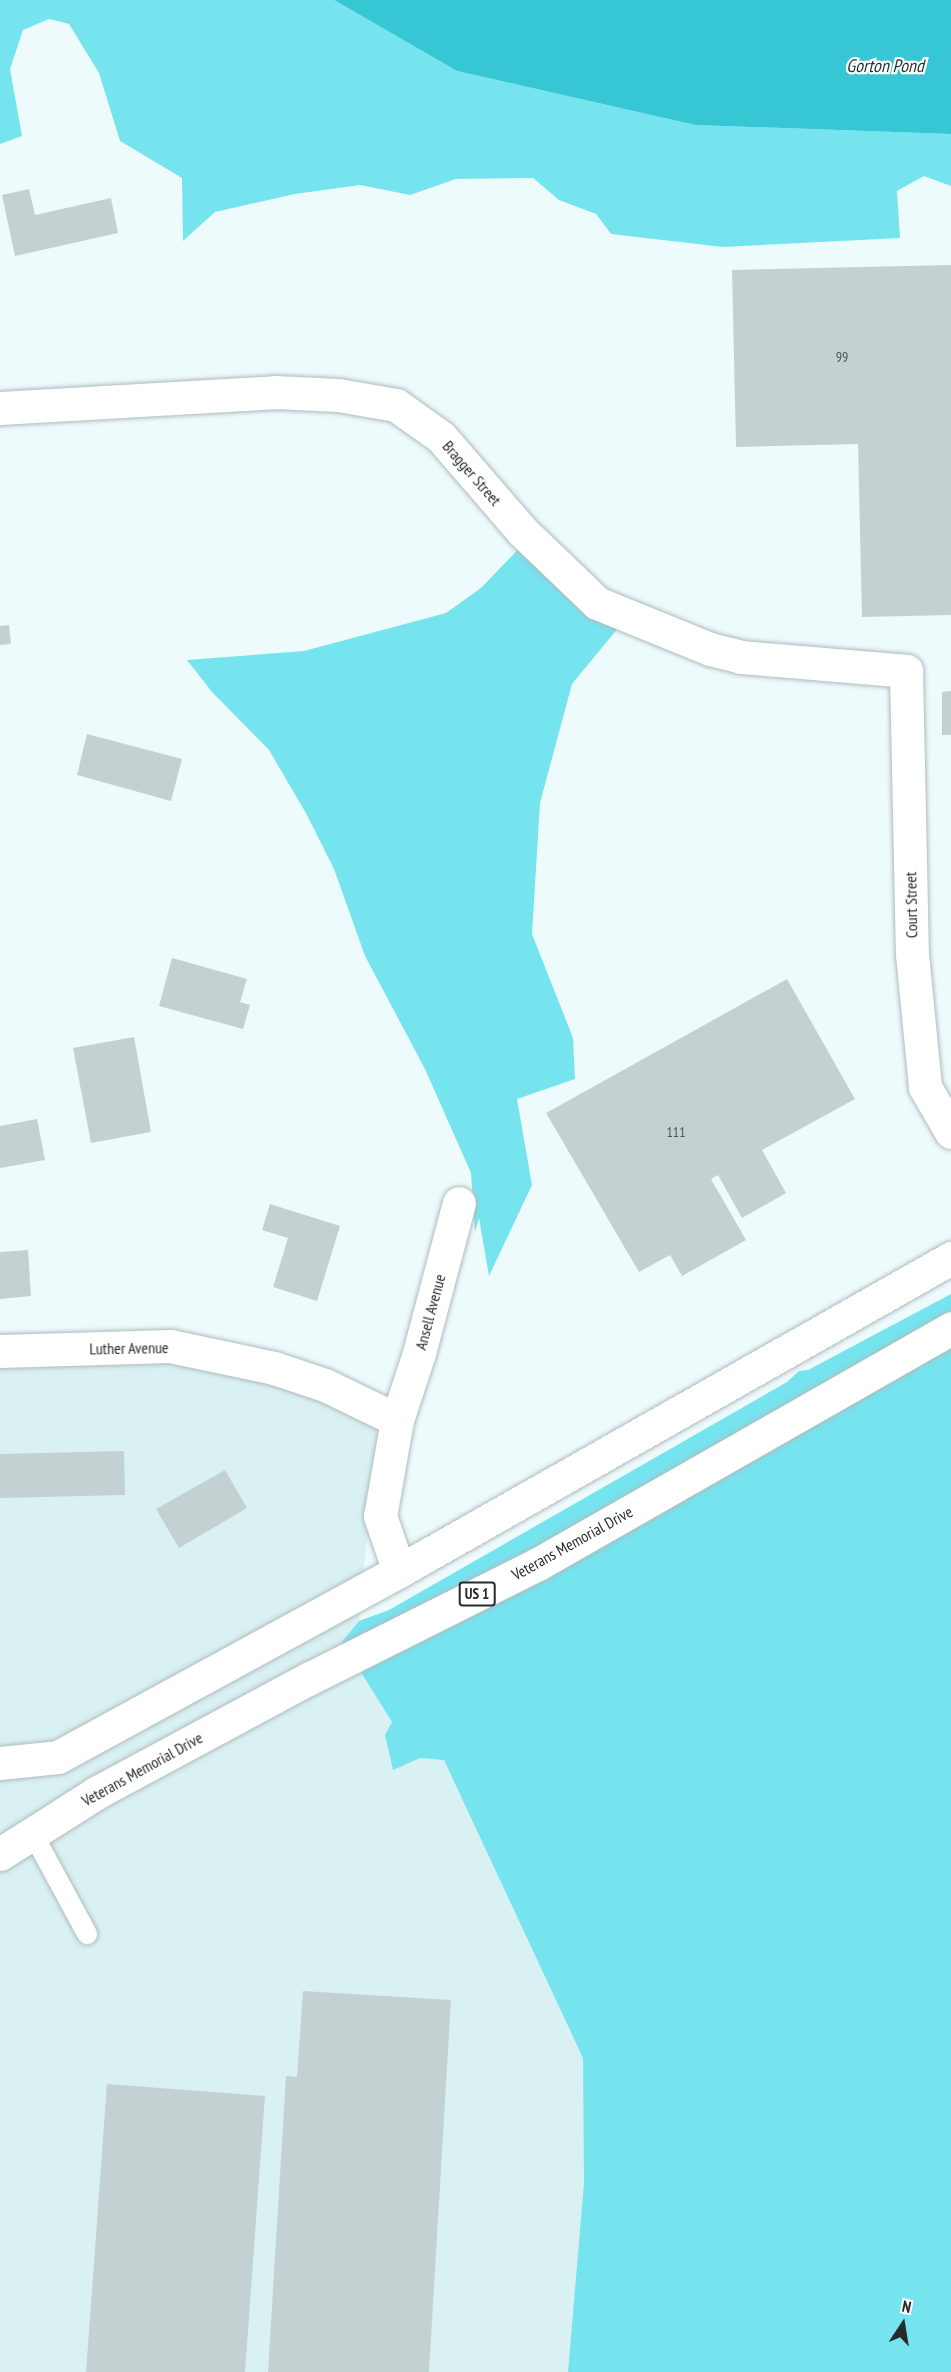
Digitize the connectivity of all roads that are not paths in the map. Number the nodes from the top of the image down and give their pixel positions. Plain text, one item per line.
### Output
1 (0, 408) edge
2 (906, 671) joint
3 (951, 1132) edge
4 (459, 1203) dead end
5 (951, 1258) edge
6 (951, 1328) edge
7 (0, 1351) edge
8 (397, 1420) junction
9 (399, 1571) junction
10 (0, 1763) edge
11 (33, 1834) junction
12 (0, 1854) edge
13 (87, 1934) dead end

1 - 2 street, Bragger Street
2 - 3 street, Court Street
4 - 8 street, Ansell Avenue
5 - 9 street
6 - 11 street, Veterans Memorial Drive / US 1
7 - 8 street, Luther Avenue
8 - 9 street, Ansell Avenue
9 - 10 street
11 - 12 street, Veterans Memorial Drive / US 1
11 - 13 lane

